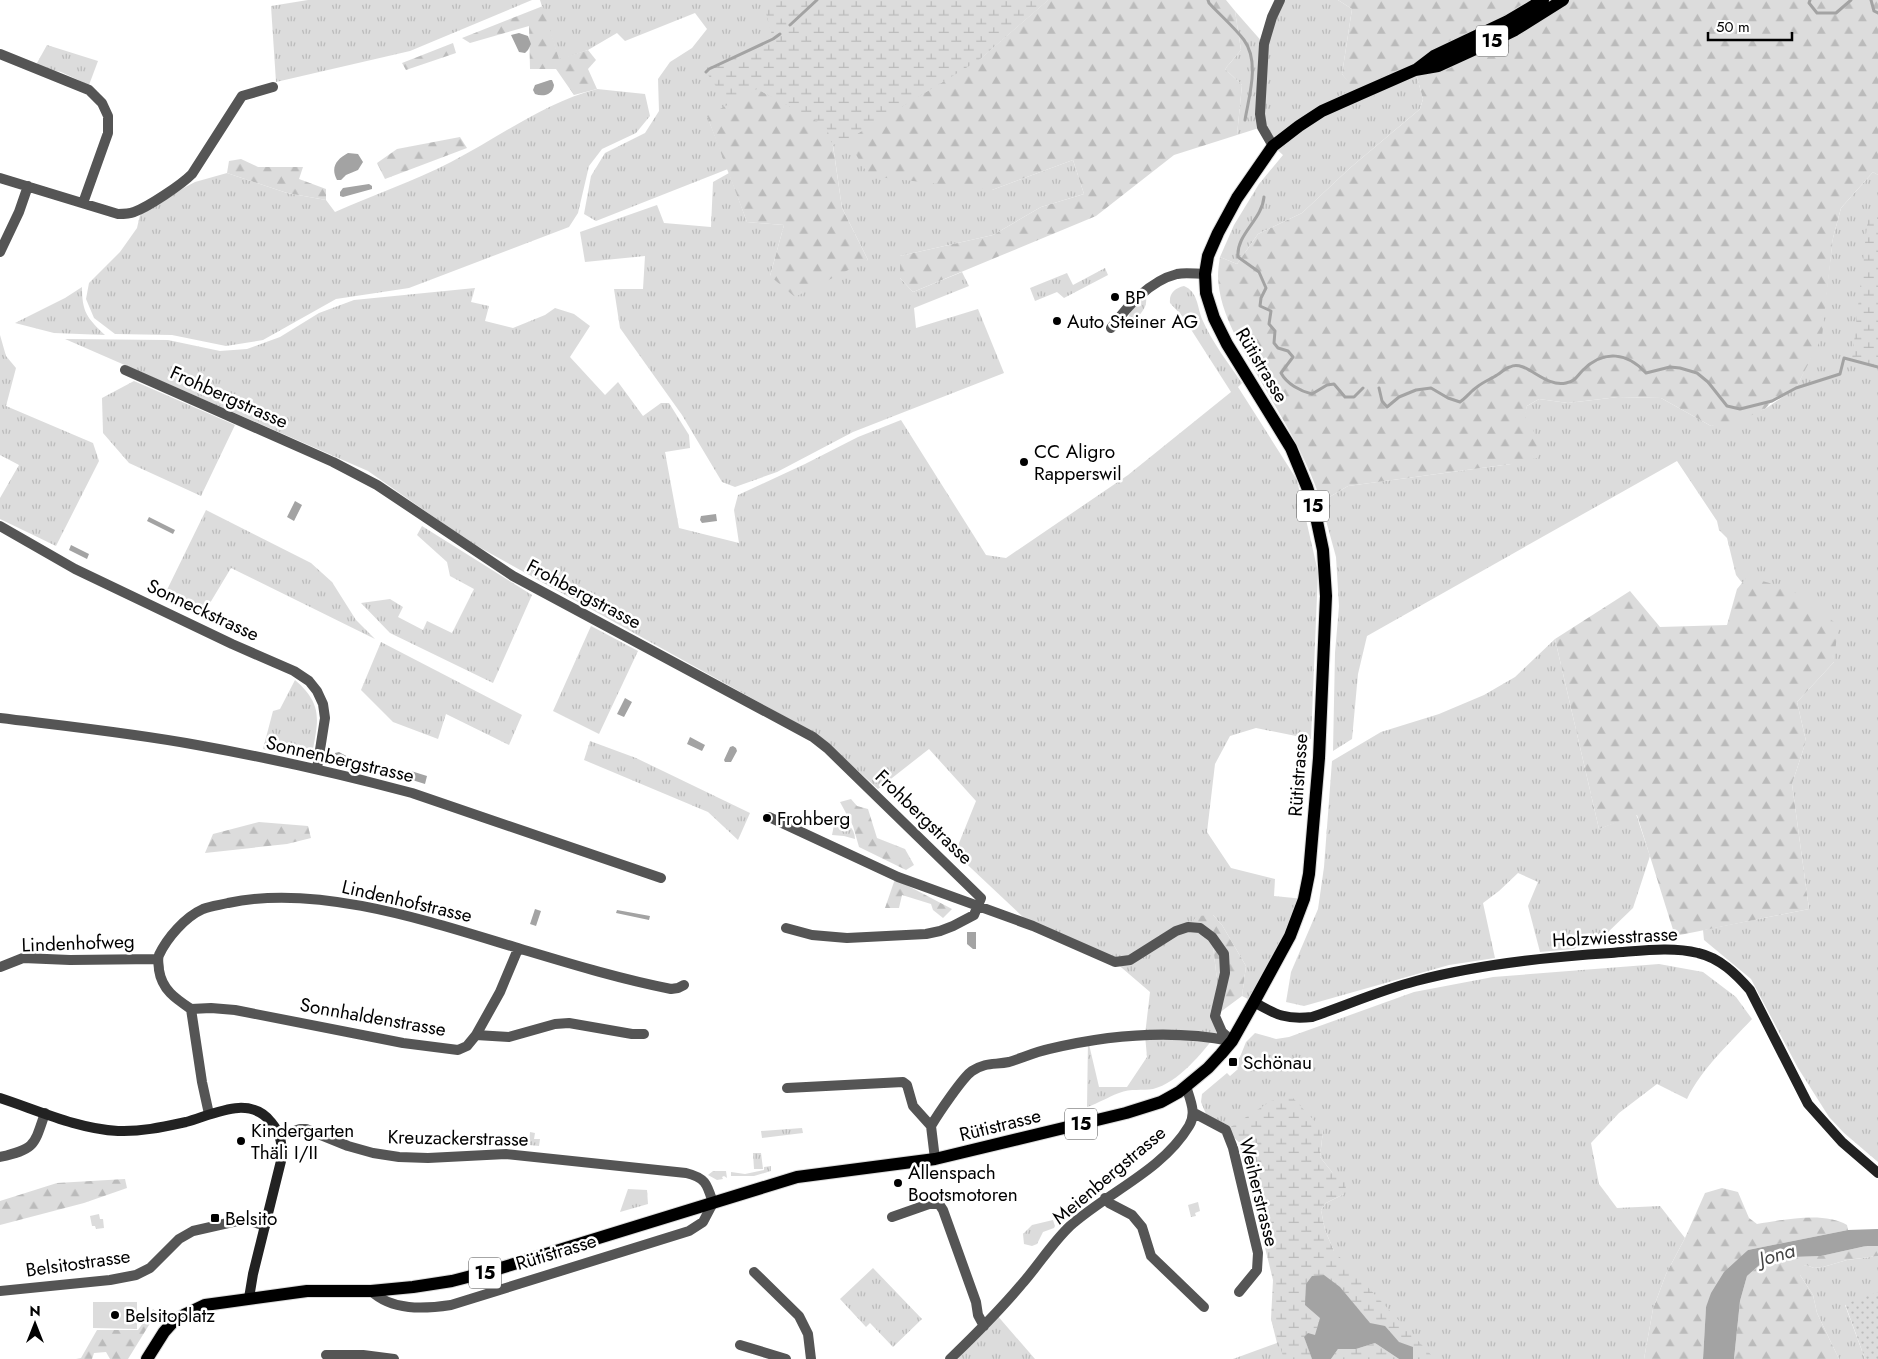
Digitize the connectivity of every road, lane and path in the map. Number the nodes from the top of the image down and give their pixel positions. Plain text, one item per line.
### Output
1 (1280, 0) edge
2 (1543, 0) edge
3 (1563, 0) edge
4 (0, 54) edge
5 (1415, 70) junction
6 (273, 87) dead end
7 (1273, 146) junction
8 (0, 178) edge
9 (28, 186) junction
10 (83, 203) junction
11 (0, 252) edge
12 (1205, 274) junction
13 (1111, 328) dead end
14 (124, 370) dead end
15 (0, 526) edge
16 (0, 718) edge
17 (317, 769) junction
18 (769, 817) dead end
19 (661, 878) dead end
20 (979, 907) junction
21 (786, 928) dead end
22 (518, 949) junction
23 (158, 958) junction
24 (0, 967) edge
25 (684, 985) dead end
26 (1254, 1002) junction
27 (192, 1009) junction
28 (644, 1034) dead end
29 (476, 1035) junction
30 (1232, 1041) junction
31 (1186, 1086) junction
32 (786, 1088) dead end
33 (0, 1098) edge
34 (45, 1113) junction
35 (1194, 1113) junction
36 (209, 1114) junction
37 (931, 1126) junction
38 (280, 1136) junction
39 (0, 1157) edge
40 (935, 1159) junction
41 (1878, 1173) edge
42 (1105, 1198) junction
43 (713, 1203) junction
44 (892, 1218) dead end
45 (264, 1226) junction
46 (754, 1272) dead end
47 (0, 1291) edge
48 (371, 1291) junction
49 (1239, 1292) dead end
50 (249, 1298) junction
51 (1204, 1307) dead end
52 (984, 1326) junction
53 (740, 1345) dead end
54 (326, 1355) dead end
55 (147, 1359) edge
56 (394, 1359) edge
57 (786, 1359) edge
58 (811, 1359) edge
59 (950, 1359) edge

1 - 7 street
2 - 5 main road, Rütistrasse / 15
3 - 5 main road, Rütistrasse / 15
4 - 10 street
5 - 7 main road, Rütistrasse / 15
6 - 10 street
7 - 12 main road, Rütistrasse / 15
8 - 9 street
9 - 10 street
9 - 11 street
12 - 13 street
12 - 26 main road, Rütistrasse / 15
14 - 20 street, Frohbergstrasse
15 - 17 street, Sonneckstrasse
16 - 17 street, Sonnenbergstrasse
17 - 19 street, Sonnenbergstrasse
18 - 20 street
20 - 21 street
20 - 30 street
22 - 23 street, Lindenhofstrasse
22 - 25 street, Lindenhofstrasse
22 - 29 street, Sonnhaldenstrasse
23 - 24 street, Lindenhofweg
23 - 27 street
26 - 30 main road, Rütistrasse / 15
26 - 41 street, Holzwiesstrasse
27 - 29 street, Sonnhaldenstrasse
27 - 36 street
28 - 29 street
30 - 31 main road, Rütistrasse / 15
30 - 37 street
31 - 35 street
31 - 40 main road, Rütistrasse / 15
32 - 37 street
33 - 34 street
34 - 36 street
34 - 39 street
35 - 42 street, Meienbergstrasse
35 - 49 street, Weiherstrasse
36 - 38 street
37 - 40 street
38 - 43 street, Kreuzackerstrasse
38 - 45 street
40 - 43 main road, Rütistrasse / 15
42 - 51 street
42 - 52 street, Meienbergstrasse
43 - 48 main road, Rütistrasse / 15
43 - 48 street, Rütistrasse
44 - 52 street
45 - 47 street, Belsitostrasse
45 - 50 street
46 - 58 street
48 - 50 main road, Rütistrasse / 15
50 - 55 main road, Rütistrasse / 15
52 - 59 street, Meienbergstrasse
53 - 57 street
54 - 56 street

